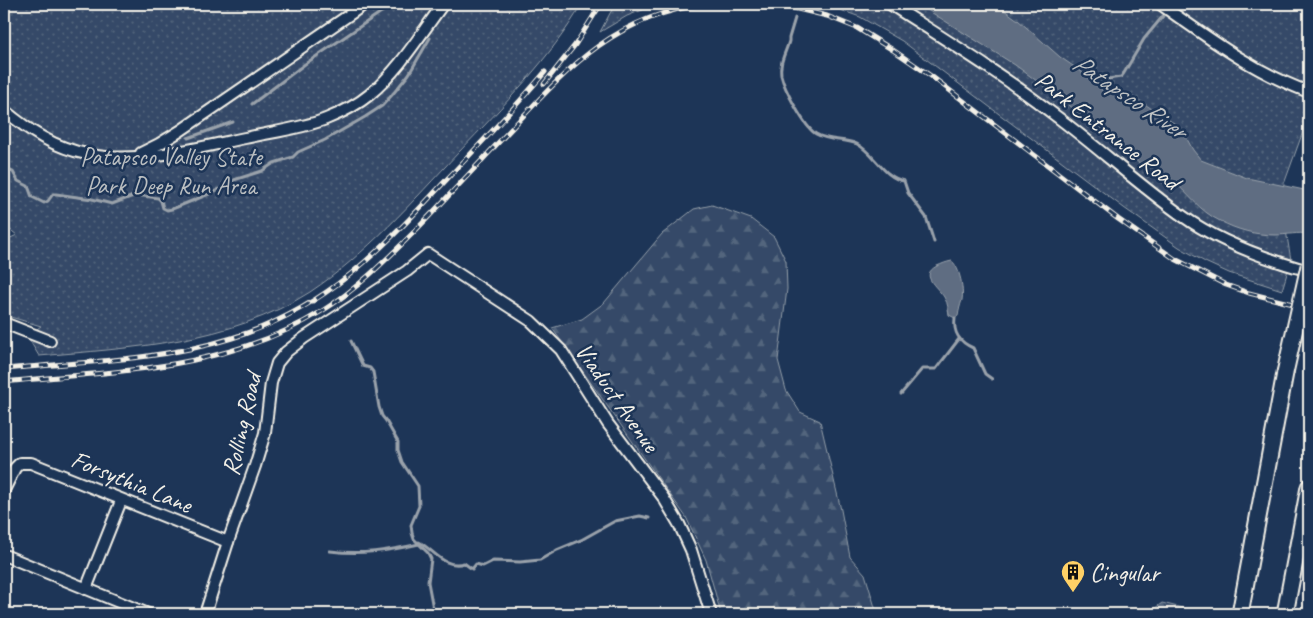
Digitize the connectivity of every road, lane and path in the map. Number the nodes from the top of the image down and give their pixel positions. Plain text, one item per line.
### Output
1 (365, 4) edge
2 (443, 4) edge
3 (890, 4) edge
4 (1160, 4) edge
5 (1309, 92) edge
6 (4, 110) edge
7 (134, 156) junction
8 (428, 254) joint
9 (1309, 266) edge
10 (1309, 271) edge
11 (4, 322) edge
12 (50, 341) dead end
13 (1309, 486) edge
14 (4, 490) edge
15 (122, 501) junction
16 (228, 542) junction
17 (4, 556) edge
18 (86, 589) junction
19 (148, 614) edge
20 (205, 614) edge
21 (711, 614) edge
22 (1240, 614) edge
23 (1285, 614) edge

1 - 7 street
2 - 7 street
3 - 10 street, Park Entrance Road
4 - 5 street
6 - 7 street
8 - 16 street, Rolling Road
8 - 21 street, Viaduct Avenue
9 - 22 highway, bridge
11 - 12 street
13 - 23 highway
14 - 15 street, Forsythia Lane
15 - 16 street, Forsythia Lane
15 - 18 street
16 - 20 street, Rolling Road
17 - 18 street
18 - 19 street

